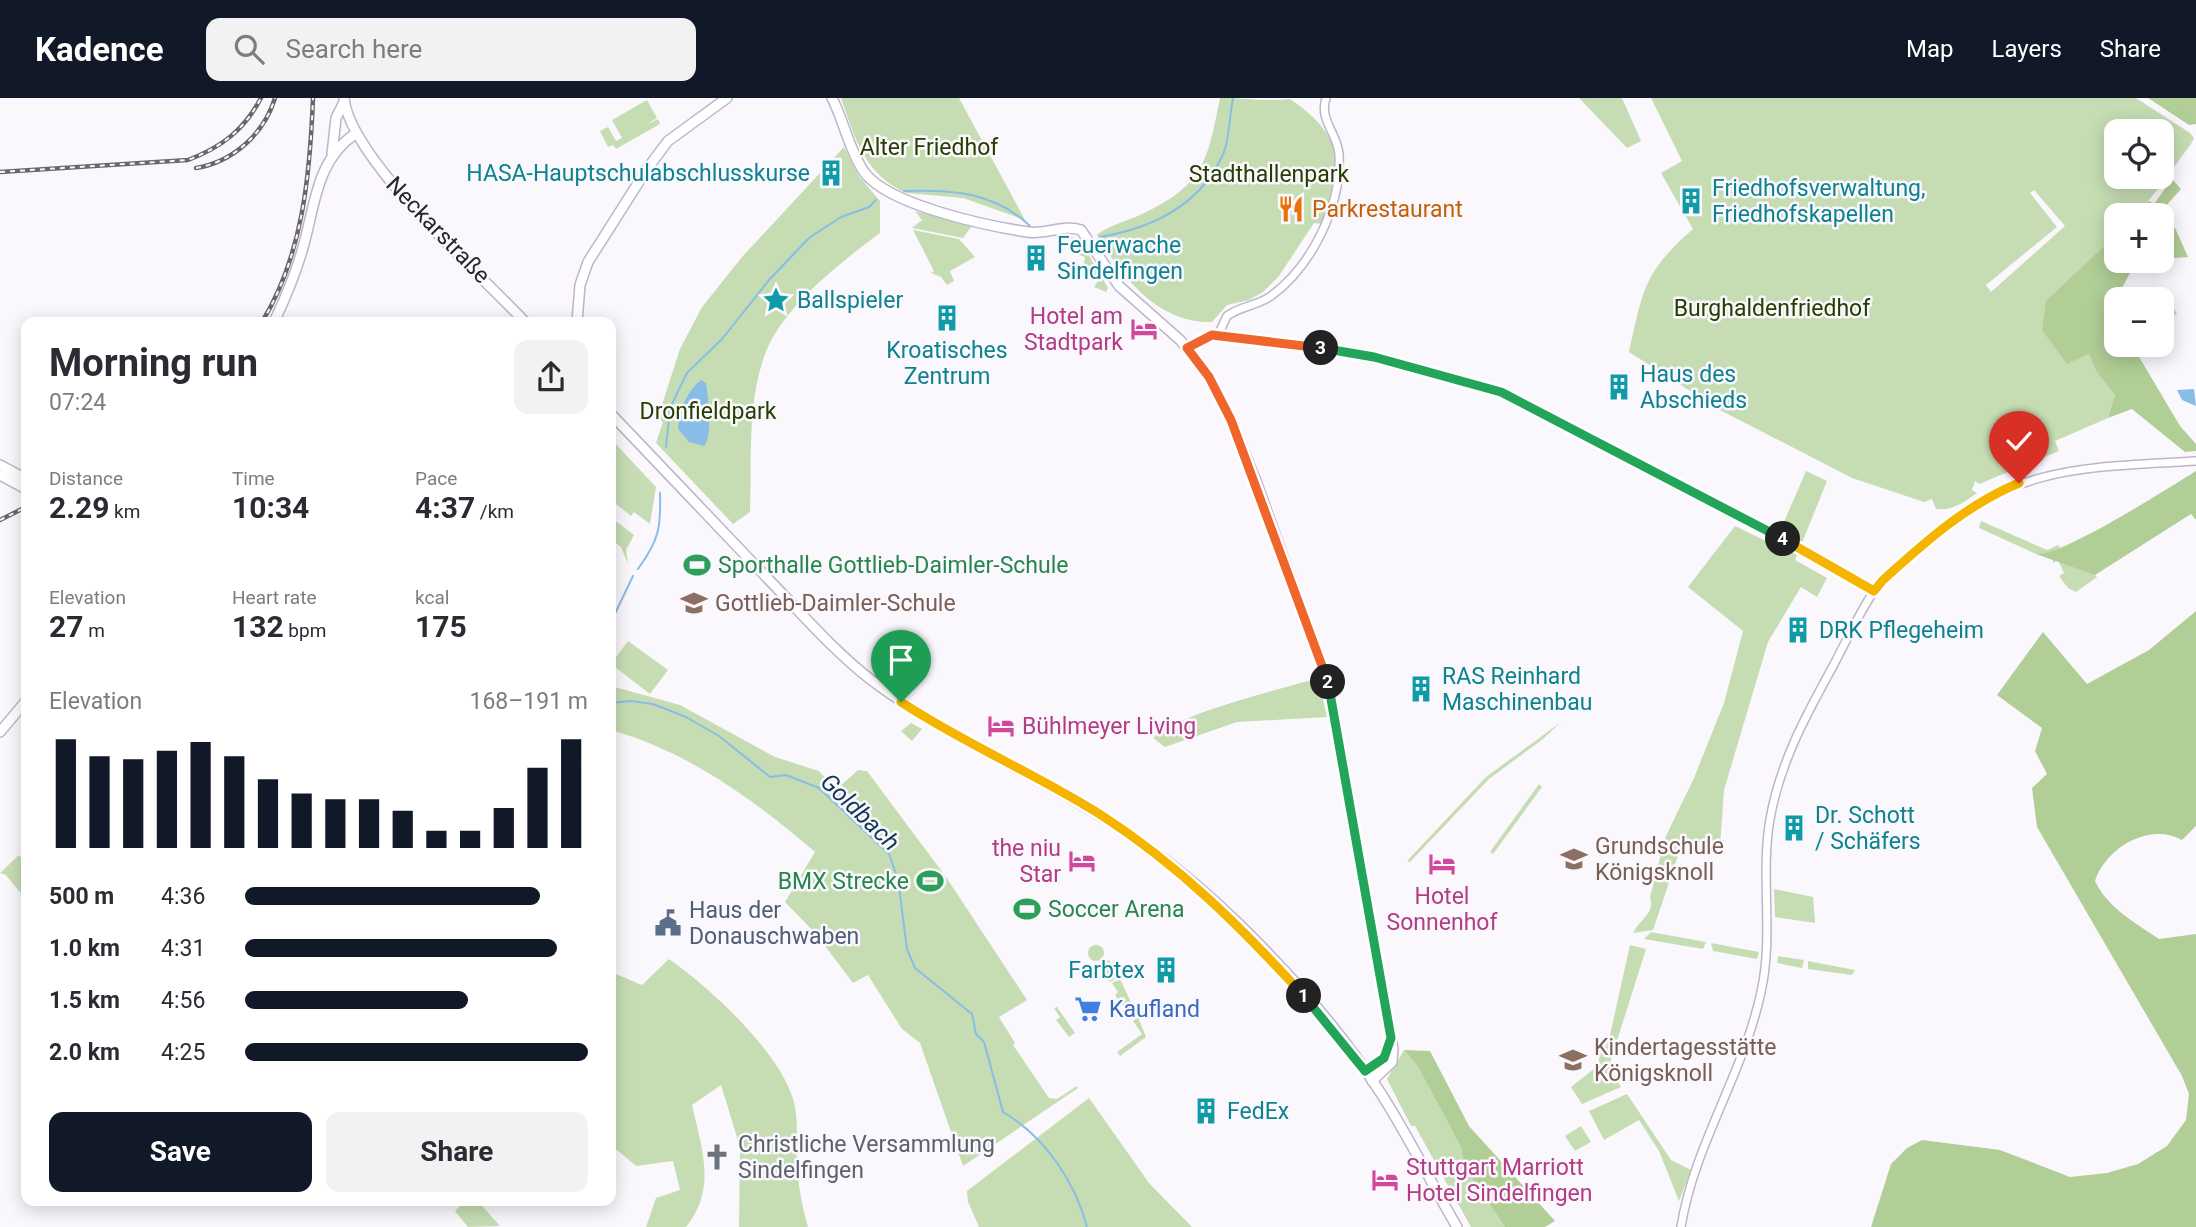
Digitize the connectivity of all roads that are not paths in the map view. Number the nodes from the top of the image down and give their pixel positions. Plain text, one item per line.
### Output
1 (727, 98) edge
2 (832, 98) edge
3 (1326, 98) edge
4 (344, 100) edge
5 (355, 134) junction
6 (332, 155) junction
7 (276, 317) edge
8 (520, 317) edge
9 (577, 317) edge
10 (1218, 335) junction
11 (1187, 348) junction
12 (616, 419) edge
13 (2196, 461) edge
14 (0, 465) edge
15 (0, 475) edge
16 (21, 477) edge
17 (21, 486) edge
18 (1874, 591) junction
19 (21, 707) edge
20 (0, 732) edge
21 (1391, 1038) junction
22 (1365, 1071) junction
23 (1372, 1081) junction
24 (1457, 1227) edge
25 (1681, 1227) edge

1 - 9 main road
2 - 11 main road
3 - 10 street
4 - 5 main road, Neckarstraße
4 - 6 main road
5 - 6 main road
5 - 8 main road, Neckarstraße
6 - 7 main road
10 - 11 street
10 - 18 street
11 - 21 main road
12 - 22 main road
13 - 18 street
14 - 16 main road
15 - 17 main road
18 - 25 street
19 - 20 main road
21 - 22 main road
21 - 23 main road
22 - 23 main road
23 - 24 main road

